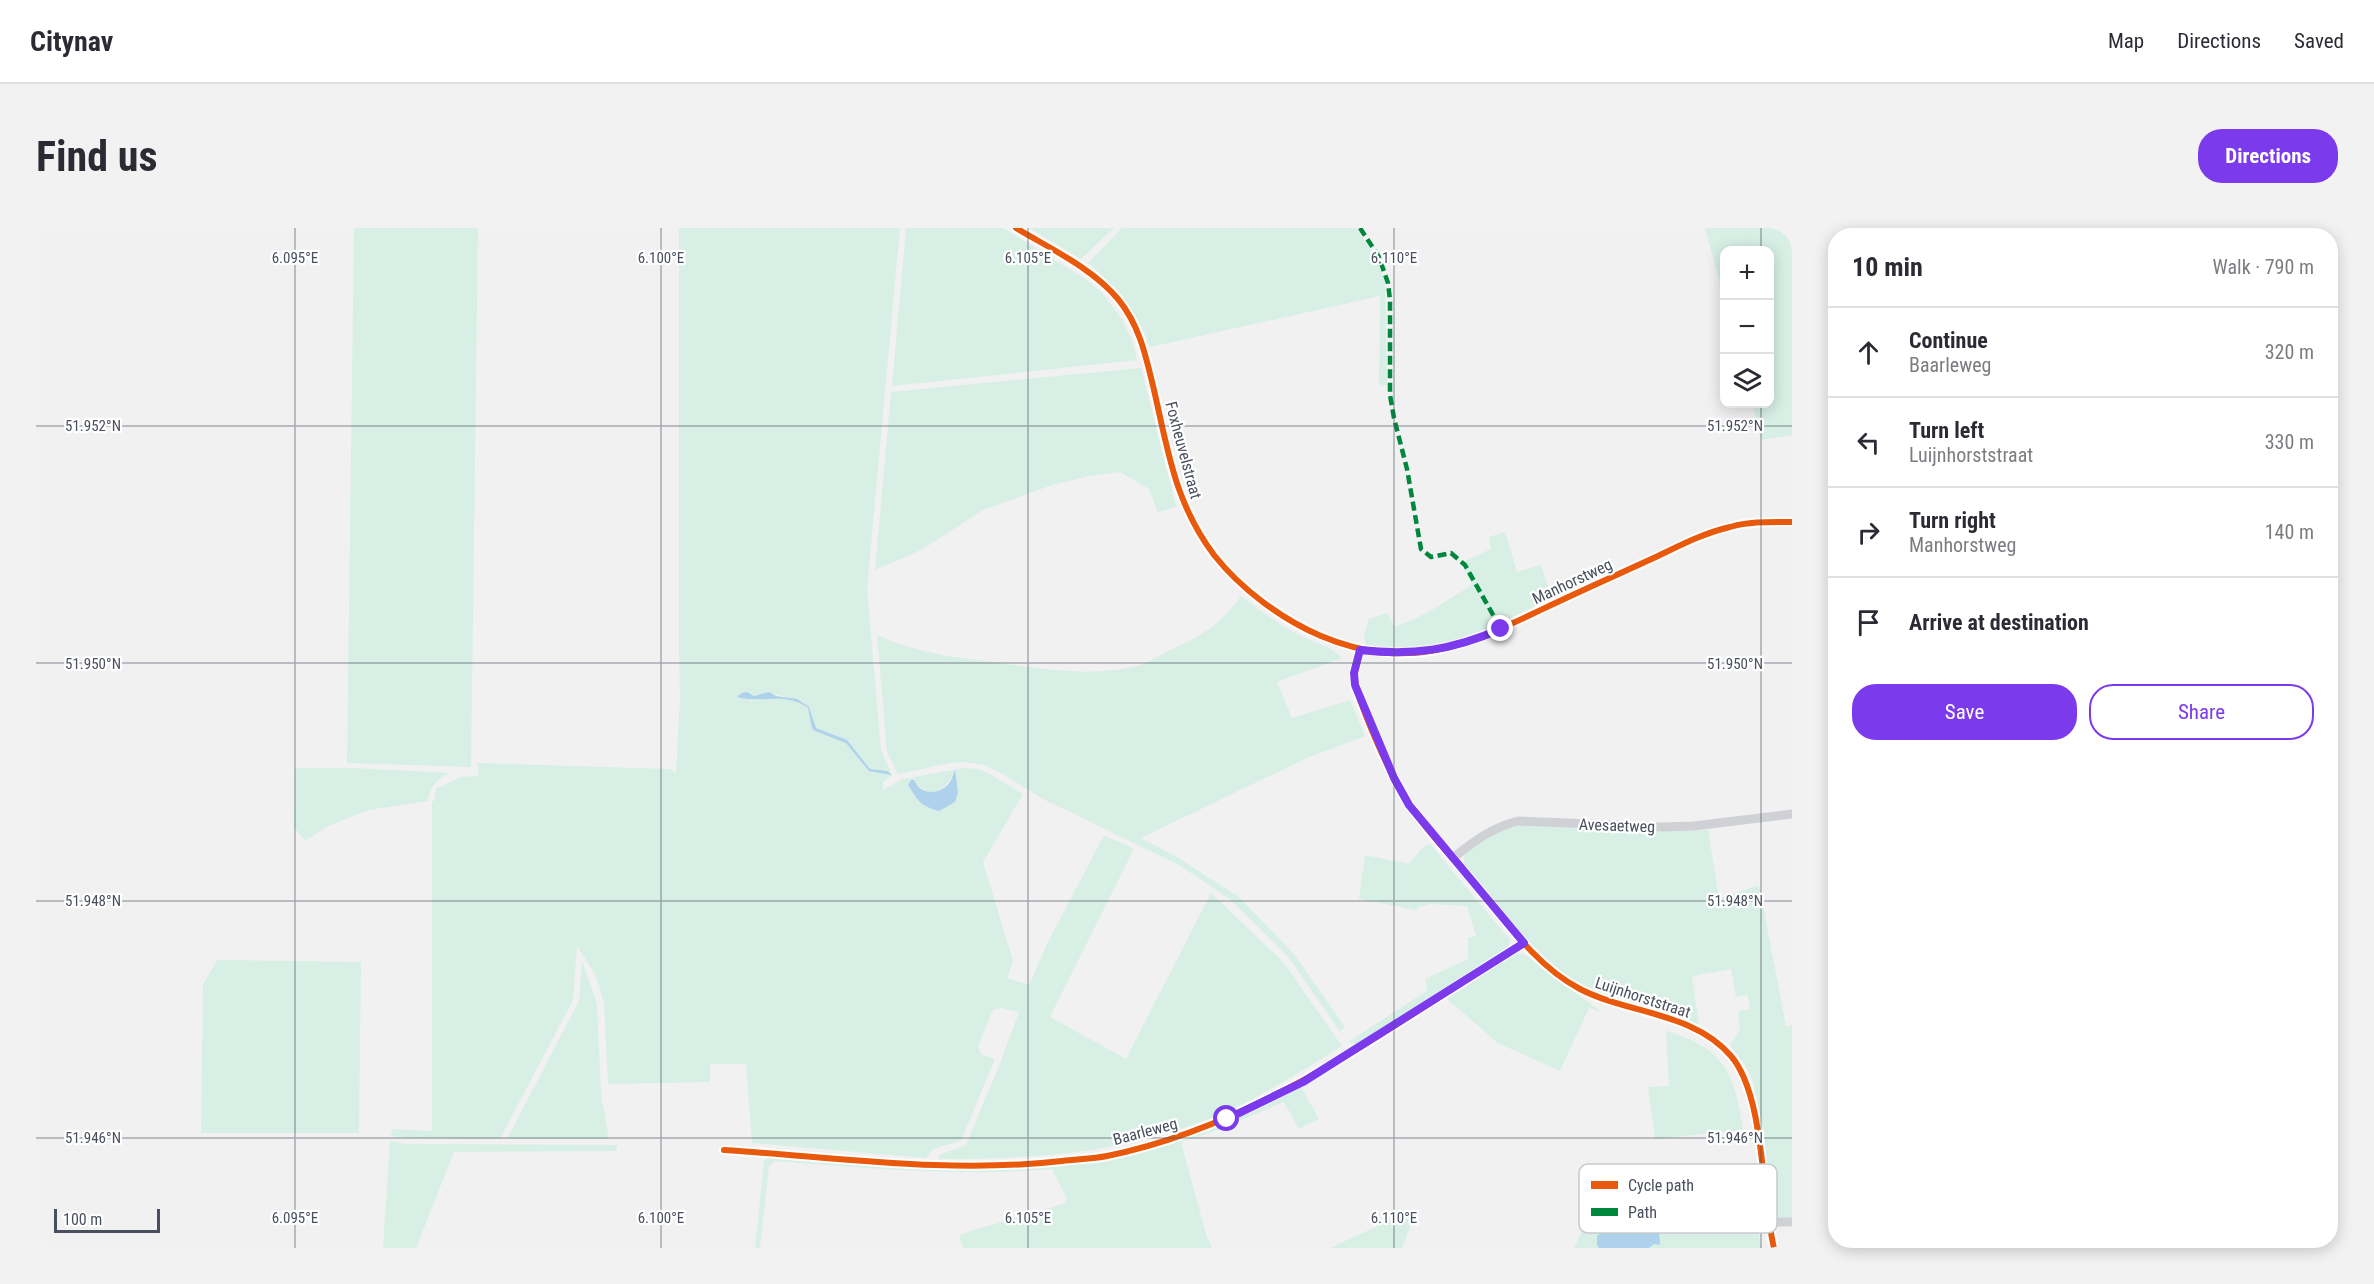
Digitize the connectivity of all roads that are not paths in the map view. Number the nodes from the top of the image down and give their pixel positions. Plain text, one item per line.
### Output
1 (1016, 228) edge
2 (1792, 522) edge
3 (1360, 650) junction
4 (1792, 814) edge
5 (1453, 858) junction
6 (1524, 943) junction
7 (724, 1150) dead end
8 (1761, 1164) edge
9 (1772, 1233) edge
10 (1774, 1248) edge

1 - 3 street, Foxheuvelstraat
2 - 3 street, Manhorstweg
3 - 5 street, Luijnhorststraat
4 - 5 street, Avesaetweg
5 - 6 street, Luijnhorststraat
6 - 7 street, Baarleweg
6 - 8 street, Luijnhorststraat
9 - 10 street, Luijnhorststraat

